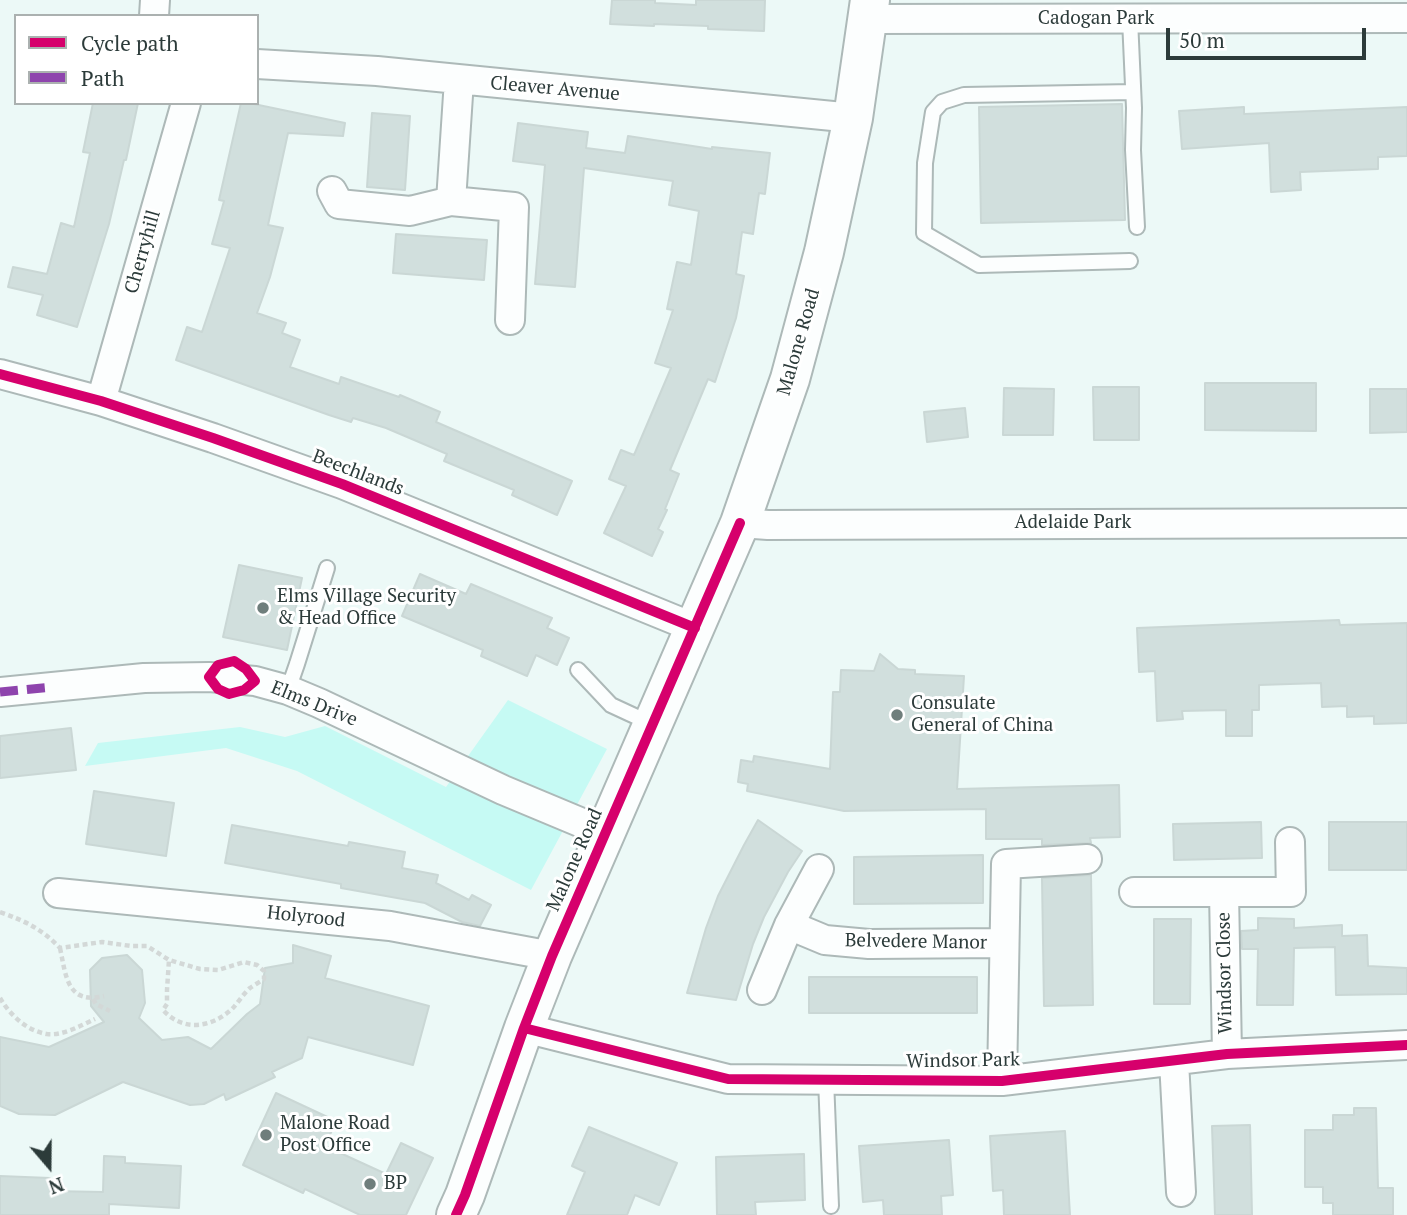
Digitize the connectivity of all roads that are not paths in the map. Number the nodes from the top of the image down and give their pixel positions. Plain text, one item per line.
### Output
1 (869, 10) edge
2 (1407, 18) edge
3 (1130, 19) junction
4 (259, 64) edge
5 (459, 80) junction
6 (1133, 92) junction
7 (185, 105) edge
8 (853, 118) junction
9 (332, 191) dead end
10 (451, 201) junction
11 (1137, 227) dead end
12 (1130, 261) dead end
13 (510, 320) dead end
14 (0, 374) edge
15 (101, 401) junction
16 (740, 523) junction
17 (1407, 523) edge
18 (327, 568) dead end
19 (695, 628) junction
20 (578, 670) dead end
21 (288, 690) junction
22 (0, 692) edge
23 (653, 724) junction
24 (606, 833) junction
25 (1290, 842) dead end
26 (1087, 859) dead end
27 (819, 869) dead end
28 (1134, 892) dead end
29 (1224, 892) junction
30 (58, 893) dead end
31 (789, 925) junction
32 (1004, 943) junction
33 (552, 956) junction
34 (762, 990) dead end
35 (524, 1028) junction
36 (1407, 1045) edge
37 (1227, 1054) junction
38 (1174, 1061) junction
39 (827, 1079) junction
40 (1002, 1081) junction
41 (1181, 1192) dead end
42 (831, 1206) dead end
43 (456, 1215) edge

1 - 3 street, Cadogan Park
1 - 8 main road, Malone Road
2 - 3 street, Cadogan Park
3 - 6 lane
4 - 5 street, Cleaver Avenue
5 - 8 street, Cleaver Avenue
5 - 10 street
6 - 11 lane
6 - 12 lane
7 - 15 street, Cherryhill
8 - 16 main road, Malone Road
9 - 10 street
10 - 13 street
14 - 15 street, Beechlands
15 - 19 street, Beechlands
16 - 17 street, Adelaide Park
16 - 19 main road, Malone Road
18 - 21 lane
19 - 23 main road, Malone Road
20 - 23 lane
21 - 22 street, Elms Drive
21 - 24 street, Elms Drive
23 - 24 main road, Malone Road
24 - 33 main road, Malone Road
25 - 29 street, Windsor Close
26 - 32 street, Belvedere Manor
27 - 31 street
28 - 29 street, Windsor Close
29 - 37 street, Windsor Close
30 - 33 street, Holyrood
31 - 32 street, Belvedere Manor
31 - 34 street
32 - 40 street, Belvedere Manor
33 - 35 main road, Malone Road
35 - 39 street, Windsor Park
35 - 43 main road, Malone Road
36 - 37 street, Windsor Park
37 - 38 street, Windsor Park
38 - 40 street, Windsor Park
38 - 41 street
39 - 40 street, Windsor Park
39 - 42 lane

